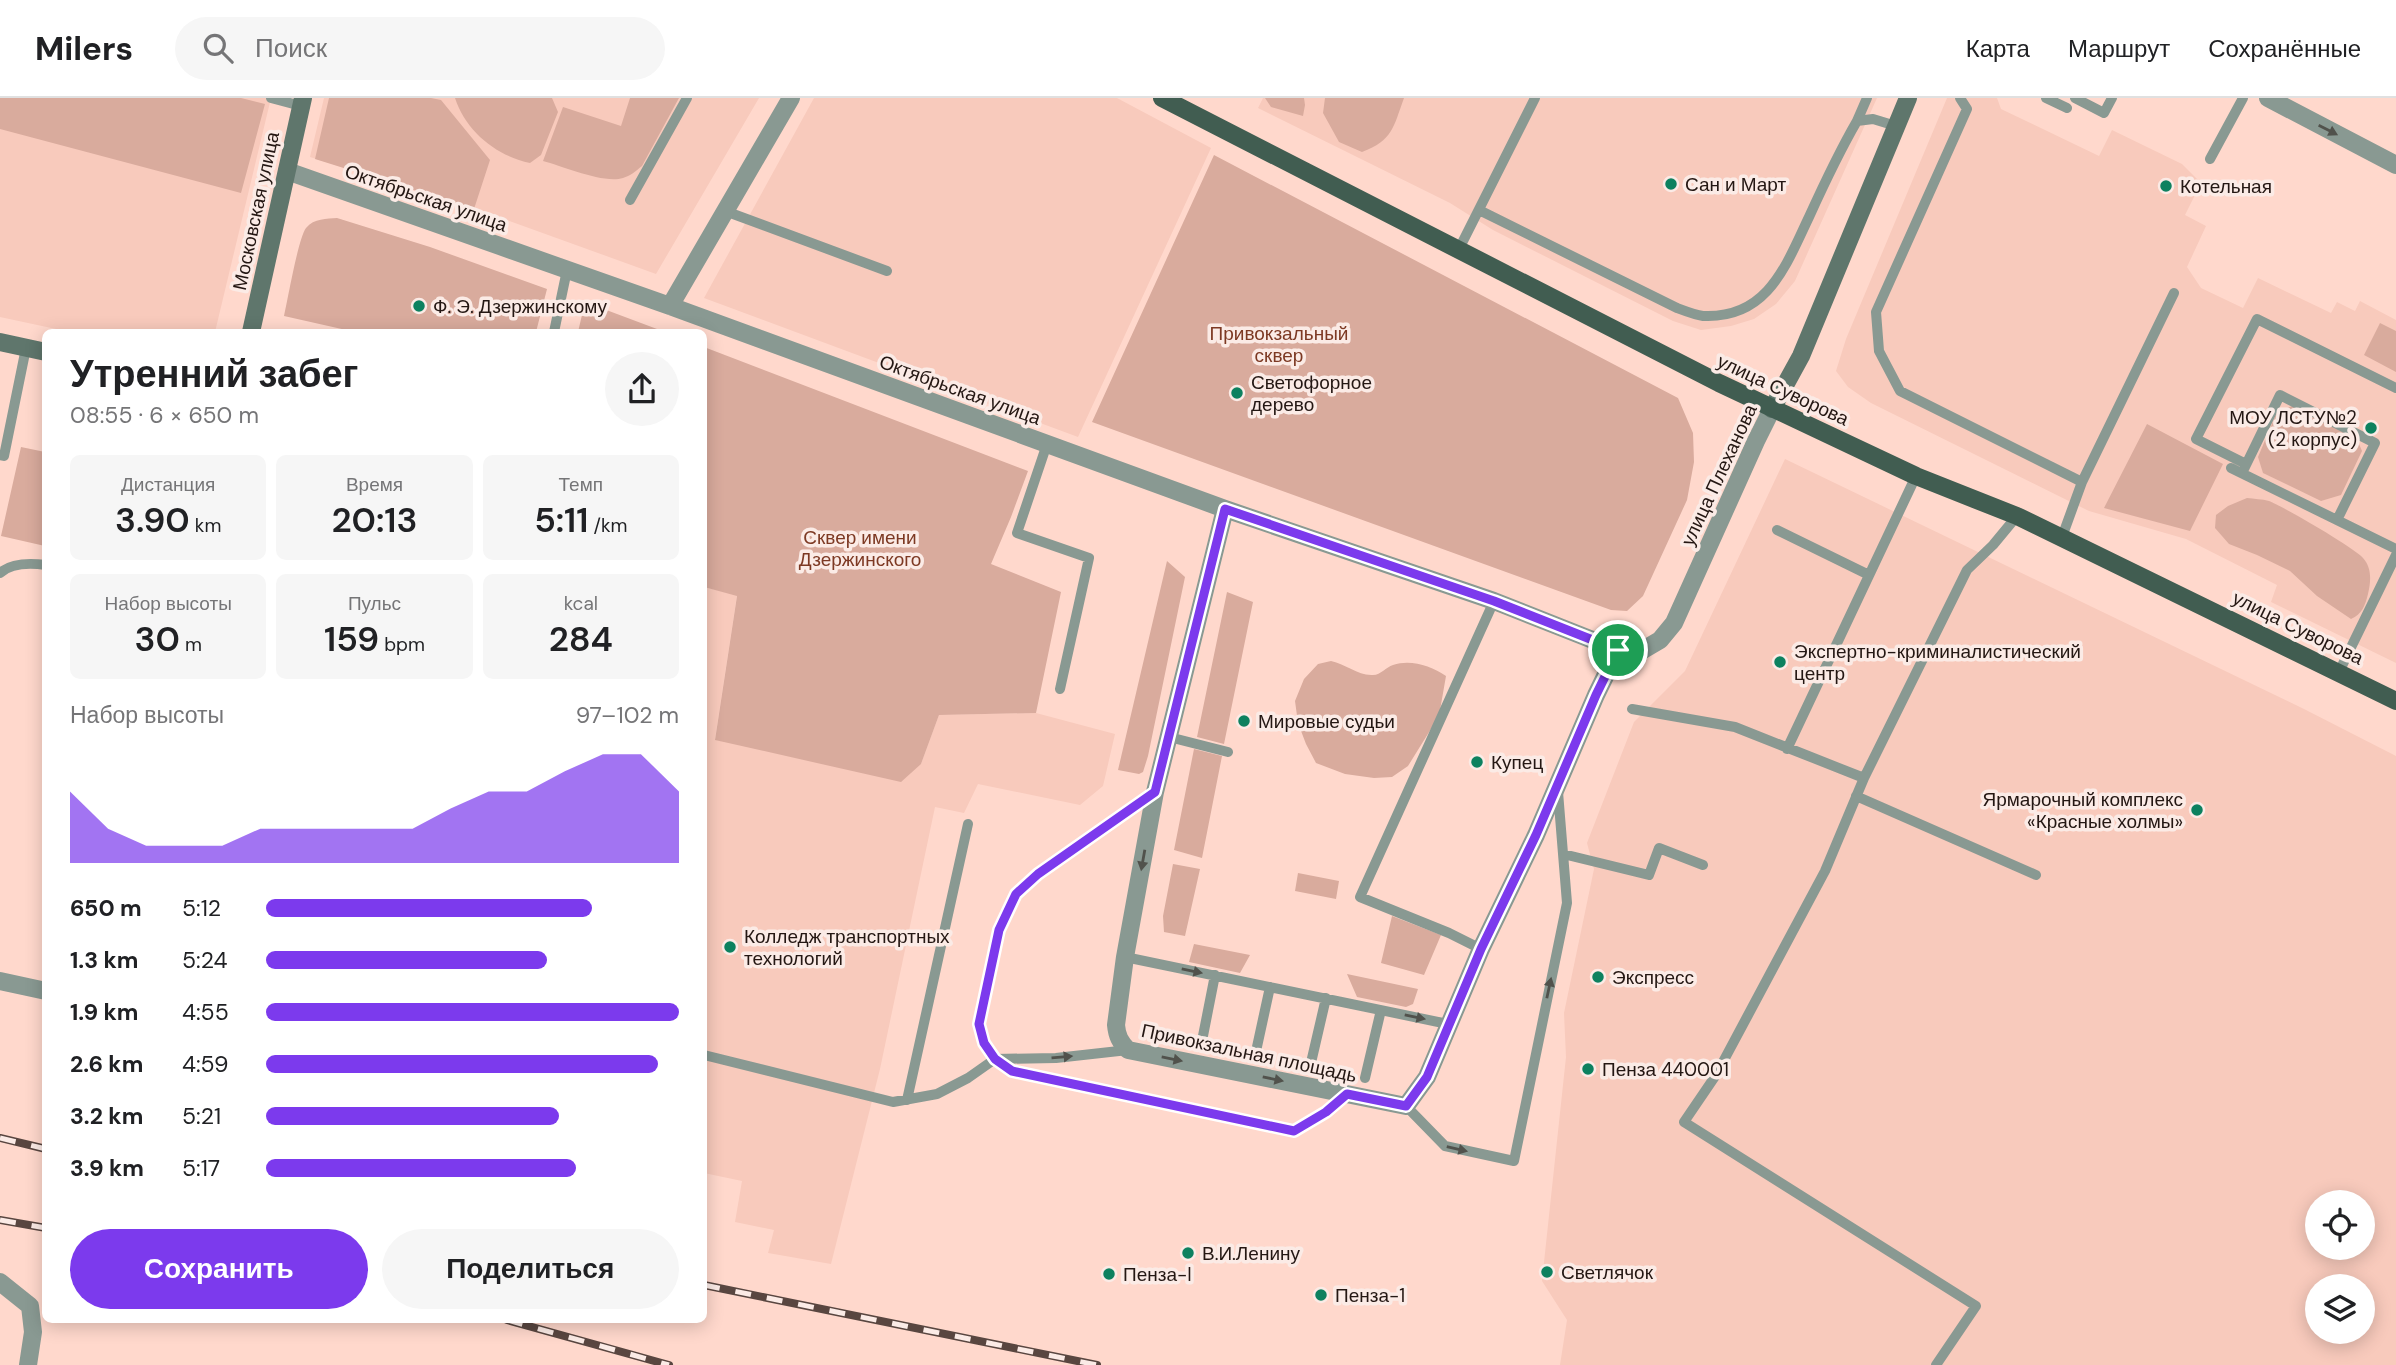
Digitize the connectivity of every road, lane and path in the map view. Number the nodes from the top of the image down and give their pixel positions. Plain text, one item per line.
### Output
1 (271, 98) edge
2 (687, 98) edge
3 (791, 98) edge
4 (1162, 98) edge
5 (1535, 98) edge
6 (1867, 98) edge
7 (1908, 98) edge
8 (1960, 98) edge
9 (2046, 98) edge
10 (2075, 98) edge
11 (2112, 98) edge
12 (2244, 98) edge
13 (2268, 98) edge
14 (302, 102) edge
15 (2067, 108) dead end
16 (1857, 121) junction
17 (1896, 126) junction
18 (2210, 159) dead end
19 (2394, 159) edge
20 (286, 171) junction
21 (630, 201) dead end
22 (1479, 210) junction
23 (725, 211) junction
24 (1458, 251) junction
25 (567, 270) junction
26 (887, 271) dead end
27 (2174, 293) dead end
28 (670, 306) junction
29 (252, 329) edge
30 (555, 329) edge
31 (0, 341) edge
32 (26, 348) junction
33 (42, 351) edge
34 (2396, 388) edge
35 (1772, 410) junction
36 (1047, 444) junction
37 (0, 455) edge
38 (2231, 468) dead end
39 (2244, 469) junction
40 (1916, 476) junction
41 (2082, 482) junction
42 (1225, 509) junction
43 (2017, 516) junction
44 (2337, 520) junction
45 (1777, 530) dead end
46 (2062, 537) junction
47 (2396, 549) edge
48 (2396, 555) edge
49 (42, 565) edge
50 (0, 573) edge
51 (1869, 575) junction
52 (1494, 601) junction
53 (1618, 650) junction
54 (2339, 671) junction
55 (1060, 689) dead end
56 (2396, 701) edge
57 (1632, 709) dead end
58 (1169, 737) junction
59 (1787, 749) junction
60 (1228, 752) dead end
61 (1864, 778) junction
62 (1557, 786) junction
63 (1155, 792) junction
64 (1856, 796) junction
65 (968, 824) dead end
66 (1563, 854) junction
67 (1703, 865) dead end
68 (2036, 875) dead end
69 (1481, 949) junction
70 (1125, 957) junction
71 (1214, 975) junction
72 (0, 981) edge
73 (1270, 987) junction
74 (42, 990) edge
75 (1326, 998) junction
76 (1381, 1010) junction
77 (1448, 1024) junction
78 (1200, 1046) dead end
79 (1128, 1050) junction
80 (707, 1056) edge
81 (1255, 1056) dead end
82 (995, 1059) junction
83 (1310, 1067) dead end
84 (1365, 1078) dead end
85 (1347, 1094) junction
86 (907, 1100) junction
87 (1406, 1106) junction
88 (0, 1282) edge
89 (28, 1365) edge
90 (1936, 1365) edge

1 - 14 lane
2 - 21 lane
3 - 23 street
4 - 24 main road, улица Суворова
5 - 22 lane
6 - 16 lane
7 - 17 main road, улица Плеханова
8 - 41 lane
9 - 15 lane
10 - 11 lane
12 - 18 lane
13 -> 19 street
14 - 20 main road, Московская улица
16 - 17 lane
16 - 22 lane
17 - 35 main road, улица Плеханова
20 - 25 street, Октябрьская улица
20 - 29 main road, Московская улица
22 - 24 lane
23 - 26 lane
23 - 28 street
24 - 35 main road, улица Суворова
25 - 28 street, Октябрьская улица
25 - 30 lane
27 - 41 lane
28 - 36 street, Октябрьская улица
31 - 32 main road
32 - 33 main road
32 - 37 lane
34 - 39 lane
35 - 40 main road, улица Суворова
35 - 53 street, улица Плеханова
36 - 42 street, Октябрьская улица
36 - 55 lane
38 - 39 lane
39 - 44 lane
39 - 44 lane
40 - 43 main road, улица Суворова
40 - 51 lane
41 - 46 lane
42 - 52 street, Октябрьская улица
42 - 58 street, Привокзальная площадь
43 - 46 main road, улица Суворова
43 - 61 lane
44 - 47 lane
45 - 51 lane
46 - 54 main road, улица Суворова
48 - 54 lane
49 - 50 lane
51 - 59 lane
52 - 53 street, Октябрьская улица
52 - 69 lane
53 - 62 street
54 - 56 main road, улица Суворова
57 - 59 lane
58 - 60 lane
58 - 63 street, Привокзальная площадь
59 - 61 lane
61 - 64 lane
62 - 66 lane
62 - 69 street
63 -> 70 street, Привокзальная площадь
63 - 82 lane
64 - 68 lane
64 - 90 lane
65 - 86 lane
66 - 67 lane
87 -> 66 lane
69 - 77 street
70 -> 71 lane
70 - 79 street, Привокзальная площадь
71 - 73 lane
71 - 78 lane
72 - 74 street
73 - 75 lane
73 - 81 lane
75 - 76 lane
75 - 83 lane
76 -> 77 lane
76 - 84 lane
77 - 87 street
82 -> 79 lane
79 -> 85 street, Привокзальная площадь
80 - 86 lane
82 - 85 lane
82 - 86 lane
85 - 87 street, Привокзальная площадь
88 - 89 street

